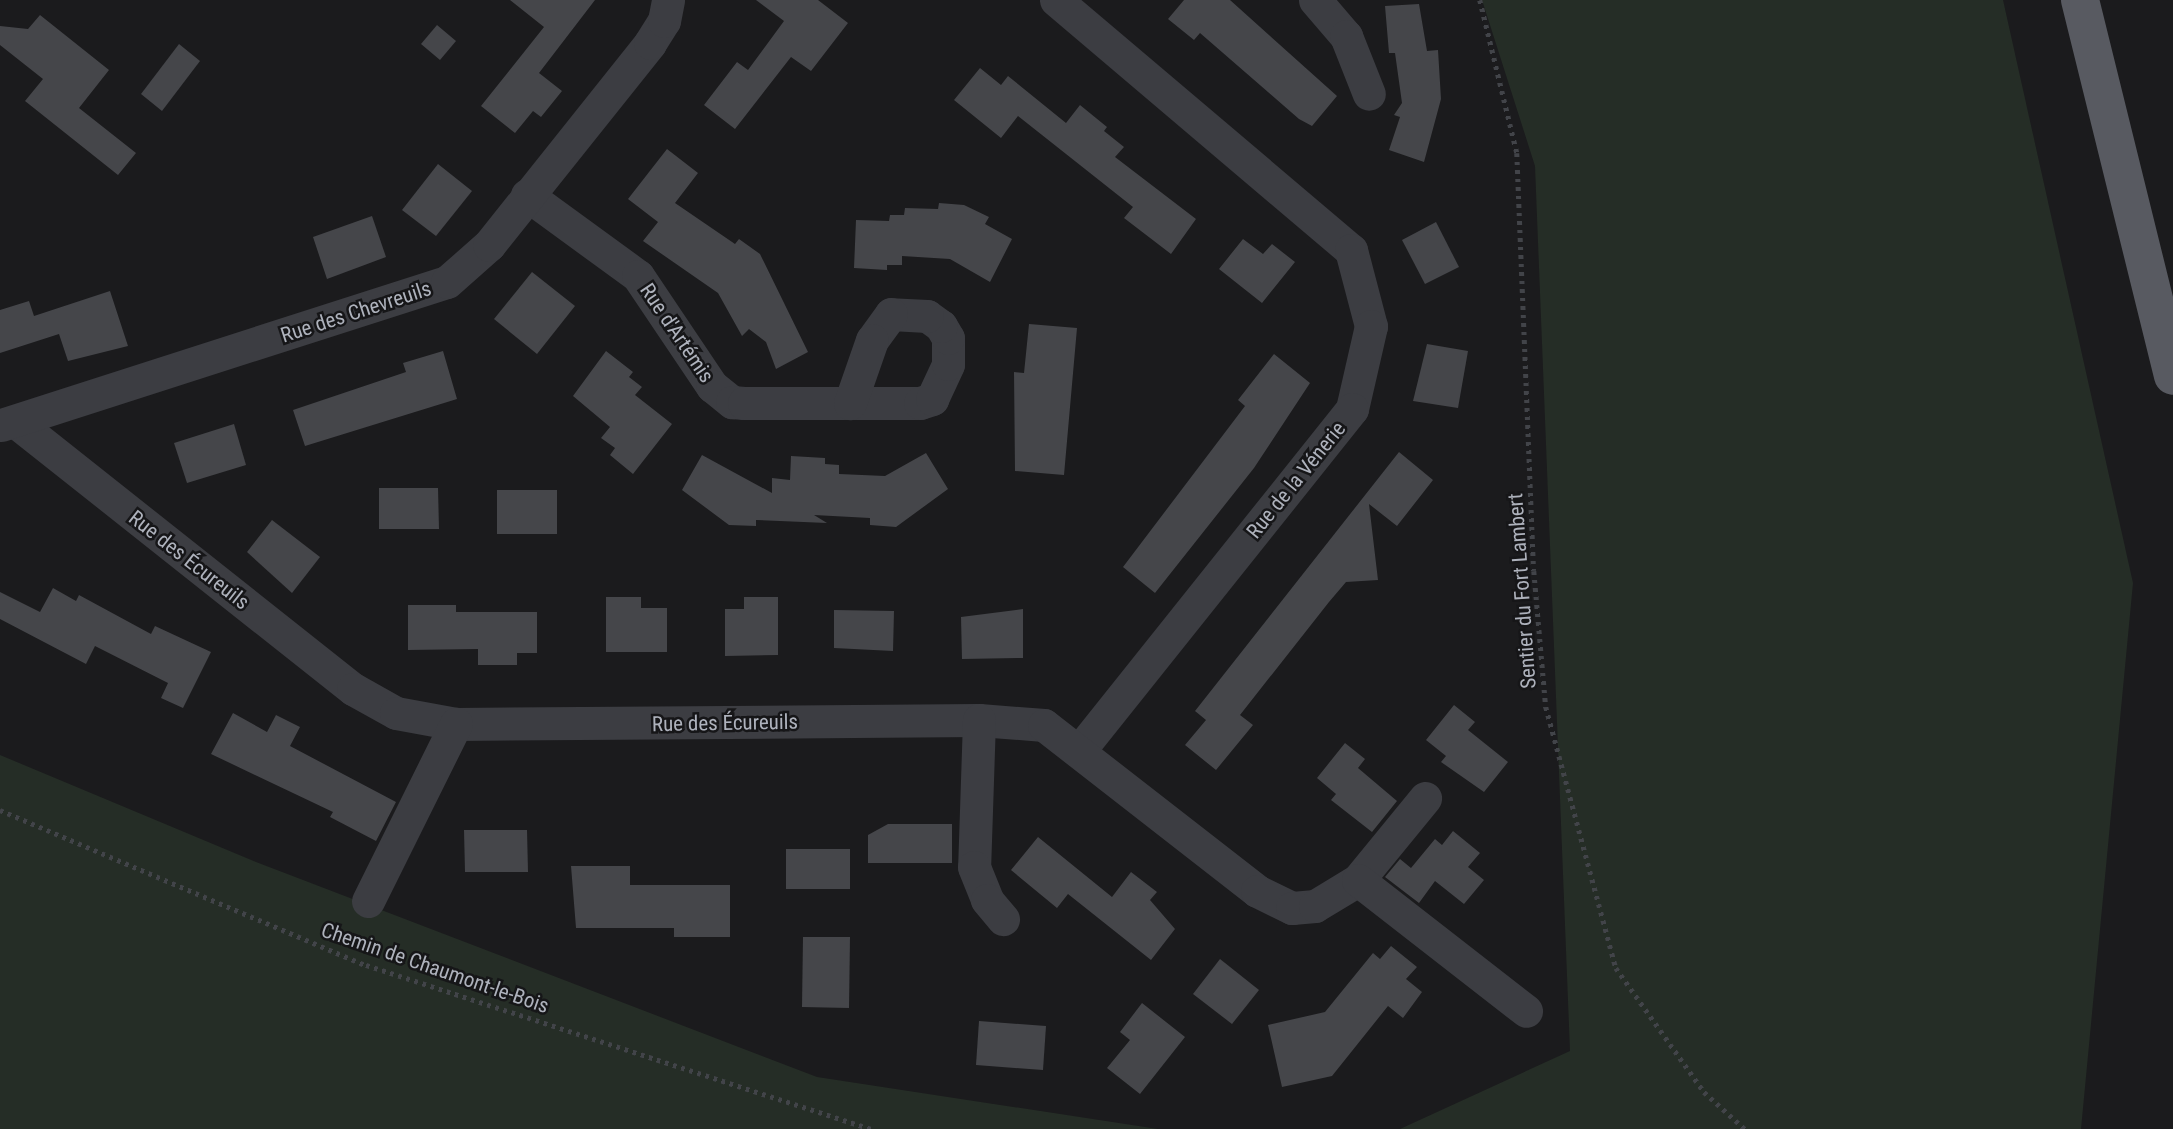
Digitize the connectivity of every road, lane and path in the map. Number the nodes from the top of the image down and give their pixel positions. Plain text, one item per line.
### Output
1 (668, 0) edge
2 (1056, 0) edge
3 (1480, 0) edge
4 (2080, 0) edge
5 (1327, 7) edge
6 (1369, 94) dead end
7 (527, 195) junction
8 (2173, 376) edge
9 (850, 403) dead end
10 (8, 423) edge
11 (979, 720) junction
12 (456, 724) junction
13 (1079, 751) junction
14 (1425, 798) dead end
15 (0, 810) edge
16 (1358, 880) junction
17 (368, 901) dead end
18 (1003, 919) dead end
19 (1527, 1011) dead end
20 (871, 1129) edge
21 (1745, 1129) edge

1 - 7 street, Rue des Chevreuils
2 - 13 street, Rue de la Vénerie
3 - 21 path, Sentier du Fort Lambert
4 - 8 main road
5 - 6 street
7 - 9 street, Rue d'Artémis
7 - 10 street, Rue des Chevreuils
10 - 12 street, Rue des Écureuils
11 - 12 street, Rue des Écureuils
11 - 13 street, Rue des Écureuils
11 - 18 street
12 - 17 street
13 - 16 street, Rue des Écureuils
14 - 16 street, Rue des Écureuils
15 - 20 path, Chemin de Chaumont-le-Bois
16 - 19 street

